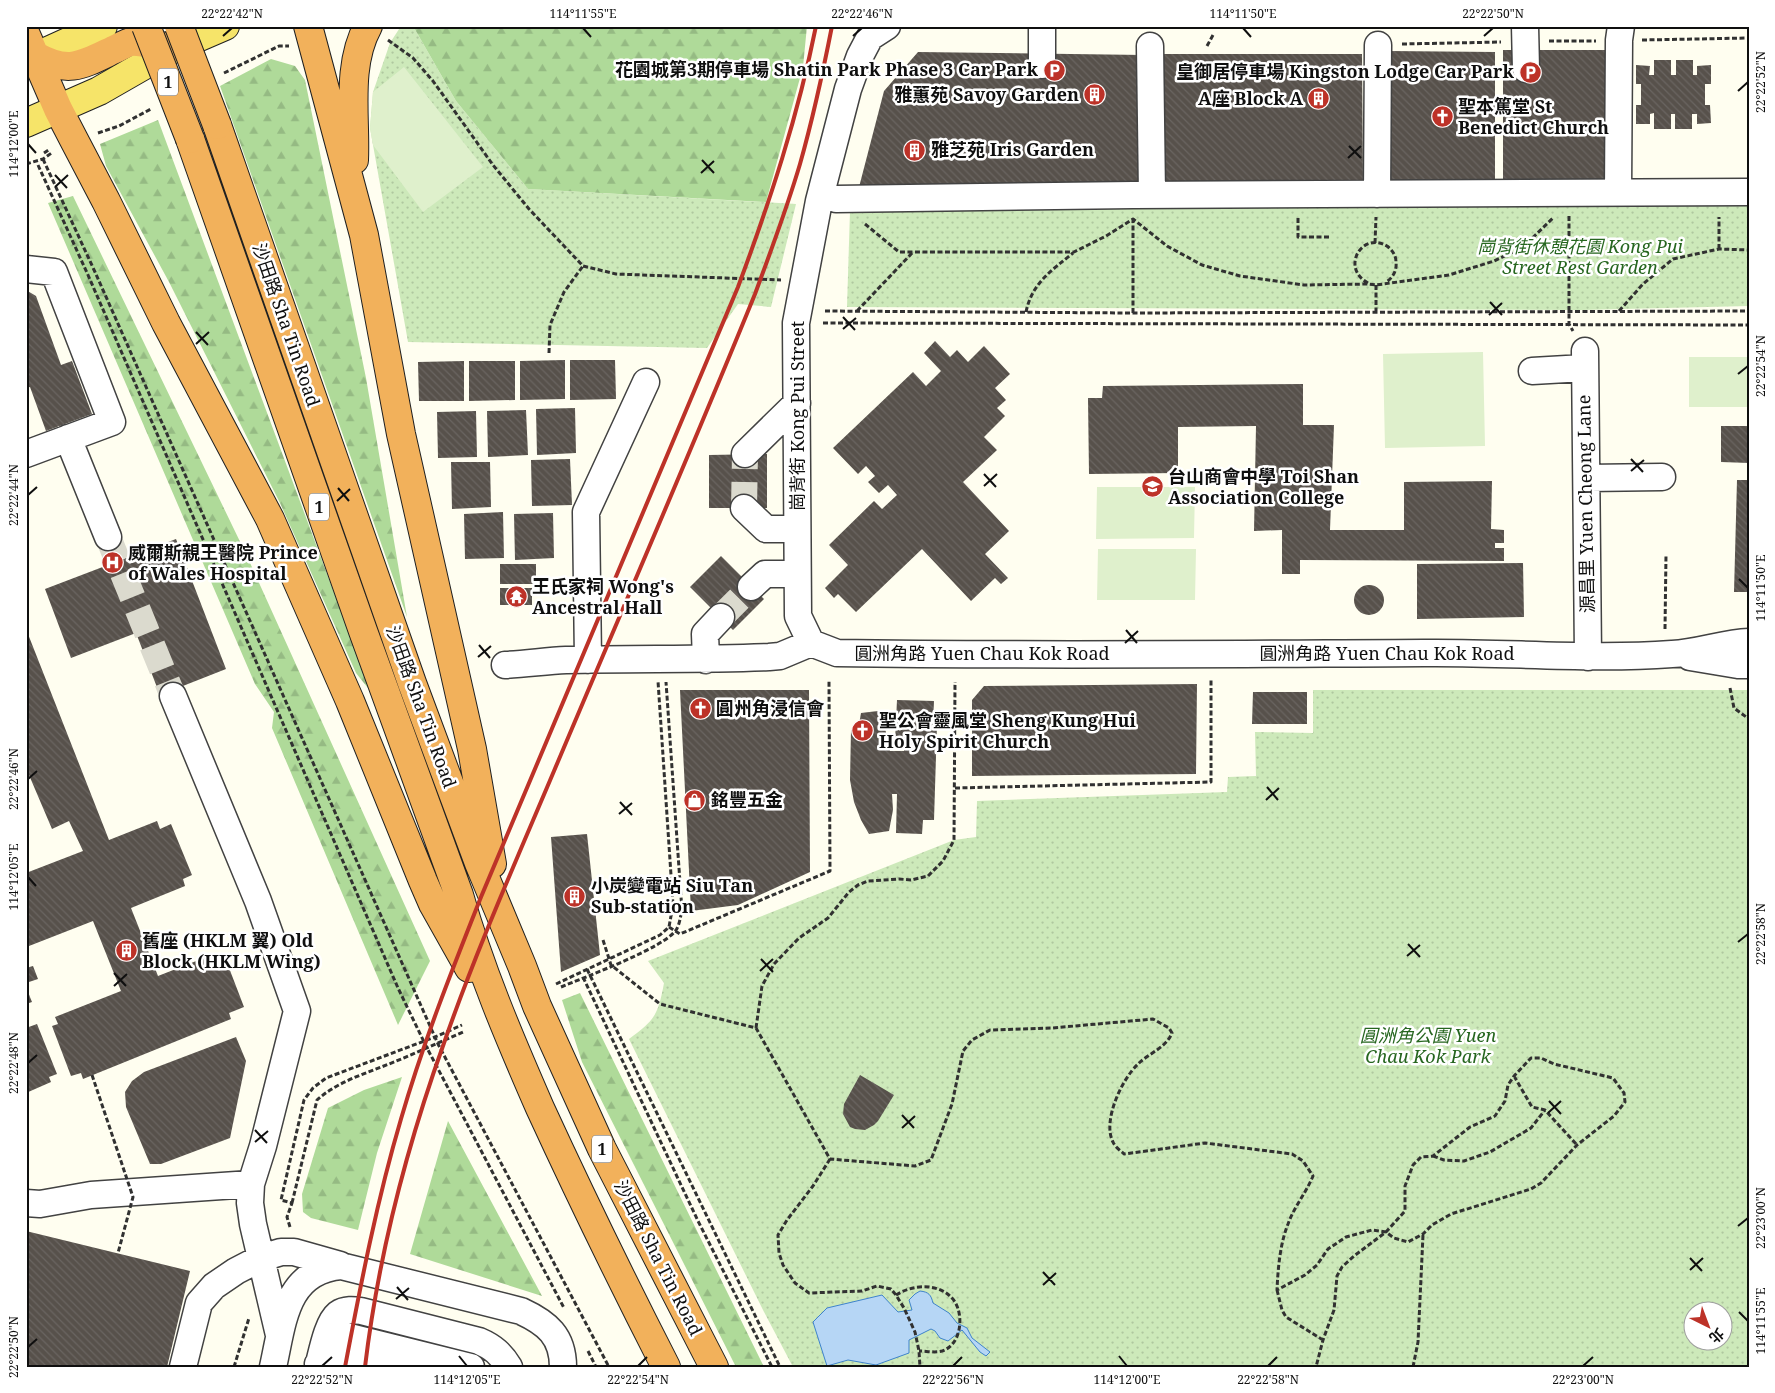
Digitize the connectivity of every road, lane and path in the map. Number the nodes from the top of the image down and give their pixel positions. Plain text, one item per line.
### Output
1 (103, 26) edge
2 (146, 26) edge
3 (225, 26) edge
4 (308, 26) edge
5 (887, 26) edge
6 (1042, 26) edge
7 (376, 31) edge
8 (1620, 33) edge
9 (1526, 34) edge
10 (1213, 35) dead end
11 (176, 37) edge
12 (1749, 38) edge
13 (1378, 45) joint
14 (1150, 46) dead end
15 (1207, 46) dead end
16 (30, 51) edge
17 (1042, 64) dead end
18 (1526, 69) dead end
19 (58, 109) junction
20 (26, 123) edge
21 (26, 164) edge
22 (38, 165) dead end
23 (353, 192) junction
24 (1618, 192) junction
25 (1720, 192) junction
26 (1749, 192) edge
27 (1377, 194) junction
28 (1569, 195) junction
29 (836, 199) joint
30 (1139, 203) junction
31 (1298, 216) dead end
32 (1330, 237) dead end
33 (1719, 249) junction
34 (1749, 250) edge
35 (914, 252) junction
36 (1074, 252) junction
37 (583, 266) junction
38 (26, 269) edge
39 (786, 280) dead end
40 (1383, 283) junction
41 (1368, 284) junction
42 (1376, 285) junction
43 (825, 311) dead end
44 (856, 311) junction
45 (1618, 311) junction
46 (1749, 311) edge
47 (1026, 312) junction
48 (1569, 312) junction
49 (1133, 313) junction
50 (1376, 313) junction
51 (824, 323) dead end
52 (1569, 324) junction
53 (1749, 325) edge
54 (549, 353) dead end
55 (1532, 371) dead end
56 (646, 382) dead end
57 (797, 403) junction
58 (68, 438) junction
59 (26, 454) edge
60 (745, 454) tunnel mouth
61 (1662, 477) dead end
62 (1587, 478) junction
63 (744, 508) dead end
64 (797, 529) junction
65 (108, 537) tunnel mouth
66 (1666, 555) dead end
67 (798, 574) junction
68 (751, 587) tunnel mouth
69 (721, 617) tunnel mouth
70 (1665, 629) dead end
71 (1749, 642) edge
72 (811, 643) junction
73 (1674, 654) junction
74 (1588, 657) junction
75 (588, 660) junction
76 (706, 660) junction
77 (505, 665) dead end
78 (1749, 665) edge
79 (658, 676) dead end
80 (666, 676) dead end
81 (1211, 677) dead end
82 (829, 681) dead end
83 (955, 682) dead end
84 (1729, 682) dead end
85 (173, 696) tunnel mouth
86 (1749, 720) edge
87 (955, 788) junction
88 (504, 924) junction
89 (670, 927) junction
90 (676, 931) junction
91 (603, 940) dead end
92 (609, 959) junction
93 (611, 965) junction
94 (587, 969) junction
95 (590, 975) junction
96 (583, 977) junction
97 (556, 984) dead end
98 (561, 987) dead end
99 (503, 1024) junction
100 (462, 1025) dead end
101 (756, 1028) junction
102 (463, 1032) dead end
103 (435, 1038) junction
104 (425, 1041) junction
105 (438, 1044) junction
106 (428, 1048) junction
107 (92, 1075) dead end
108 (1514, 1076) junction
109 (1545, 1110) junction
110 (1577, 1145) junction
111 (1433, 1156) junction
112 (830, 1159) junction
113 (252, 1184) junction
114 (292, 1202) junction
115 (26, 1204) edge
116 (296, 1232) dead end
117 (1386, 1232) junction
118 (1422, 1234) junction
119 (118, 1253) dead end
120 (261, 1258) junction
121 (341, 1266) junction
122 (1277, 1290) junction
123 (896, 1295) junction
124 (568, 1316) dead end
125 (279, 1335) junction
126 (1322, 1340) junction
127 (588, 1350) dead end
128 (919, 1351) junction
129 (320, 1357) edge
130 (183, 1367) edge
131 (273, 1367) edge
132 (394, 1367) edge
133 (471, 1367) edge
134 (508, 1367) edge
135 (563, 1367) edge
136 (596, 1367) edge
137 (609, 1367) edge
138 (666, 1367) edge
139 (714, 1367) edge
140 (772, 1367) edge
141 (780, 1367) edge
142 (920, 1367) edge
143 (1316, 1367) edge
144 (1413, 1367) edge

1 - 16 main road
2 - 99 highway, 沙田路 Sha Tin Road / 1, bridge
3 - 11 main road
4 - 23 highway
5 - 57 street, 崗背街 Kong Pui Street
6 - 17 street
7 - 23 highway
7 - 37 path
8 - 9 path
8 - 12 path
8 - 24 street
9 - 13 path
9 - 18 street
10 - 15 path
11 - 16 highway
11 - 19 main road
11 - 88 highway, 沙田路 Sha Tin Road / 1, bridge
13 - 27 street
14 - 30 street
16 - 19 highway
19 - 20 main road
19 - 99 highway
21 - 103 path
22 - 104 path
23 - 88 highway
24 - 25 street
24 - 28 street
25 - 26 street
25 - 33 path
27 - 28 street
27 - 30 street
28 - 40 path
28 - 48 path
29 - 30 street
29 - 35 path
30 - 36 path
30 - 41 path
30 - 49 path
31 - 32 path
33 - 34 path
33 - 45 path
35 - 36 path
35 - 44 path
36 - 47 path
37 - 39 path
37 - 54 path
38 - 58 street
40 - 41 path
40 - 42 path
41 - 42 path
42 - 50 path
43 - 44 path
44 - 47 path
45 - 46 path
45 - 48 path
47 - 49 path
48 - 50 path
48 - 52 path
49 - 50 path
51 - 52 path
52 - 53 path
55 - 62 street, 源昌里 Yuen Cheong Lane
56 - 75 street
57 - 60 street
57 - 64 street, 崗背街 Kong Pui Street
58 - 59 street
58 - 65 street
61 - 62 street
62 - 74 street, 源昌里 Yuen Cheong Lane
63 - 64 street
64 - 67 street, 崗背街 Kong Pui Street
66 - 70 path
67 - 68 street
67 - 72 street, 崗背街 Kong Pui Street
69 - 76 street
71 - 73 street, 圓洲角路 Yuen Chau Kok Road
72 - 74 street, 圓洲角路 Yuen Chau Kok Road
72 - 76 street
73 - 74 street, 圓洲角路 Yuen Chau Kok Road
73 - 78 street, 圓洲角路 Yuen Chau Kok Road
75 - 76 street
75 - 77 street
79 - 89 path
80 - 90 path
81 - 87 path
82 - 90 path
83 - 87 path
84 - 86 path
85 - 113 street
87 - 101 path
88 - 139 highway, 沙田路 Sha Tin Road / 1
89 - 90 path
89 - 92 path
90 - 93 path
91 - 92 path
92 - 93 path
92 - 94 path
93 - 95 path
93 - 101 path
94 - 95 path
94 - 97 path
95 - 96 path
95 - 141 path
96 - 98 path
96 - 140 path
99 - 138 highway, 沙田路 Sha Tin Road / 1
100 - 103 path
101 - 112 path
102 - 105 path
103 - 104 path
103 - 105 path
104 - 106 path
104 - 114 path
105 - 106 path
105 - 137 path
106 - 114 path
106 - 124 path
107 - 119 path, bridge
108 - 109 path
108 - 110 path
108 - 111 path
109 - 110 path
109 - 111 path
110 - 118 path
111 - 117 path
112 - 122 path
112 - 123 path
113 - 115 street
113 - 120 street
114 - 116 path
117 - 118 path
117 - 122 path
117 - 126 path
118 - 144 path
120 - 121 street
120 - 125 street
120 - 130 street
121 - 125 street
121 - 135 street
122 - 126 path
123 - 128 path
123 - 128 path
125 - 131 street
126 - 143 path
127 - 136 path
128 - 142 path
129 - 132 street
129 - 133 street
129 - 134 street

